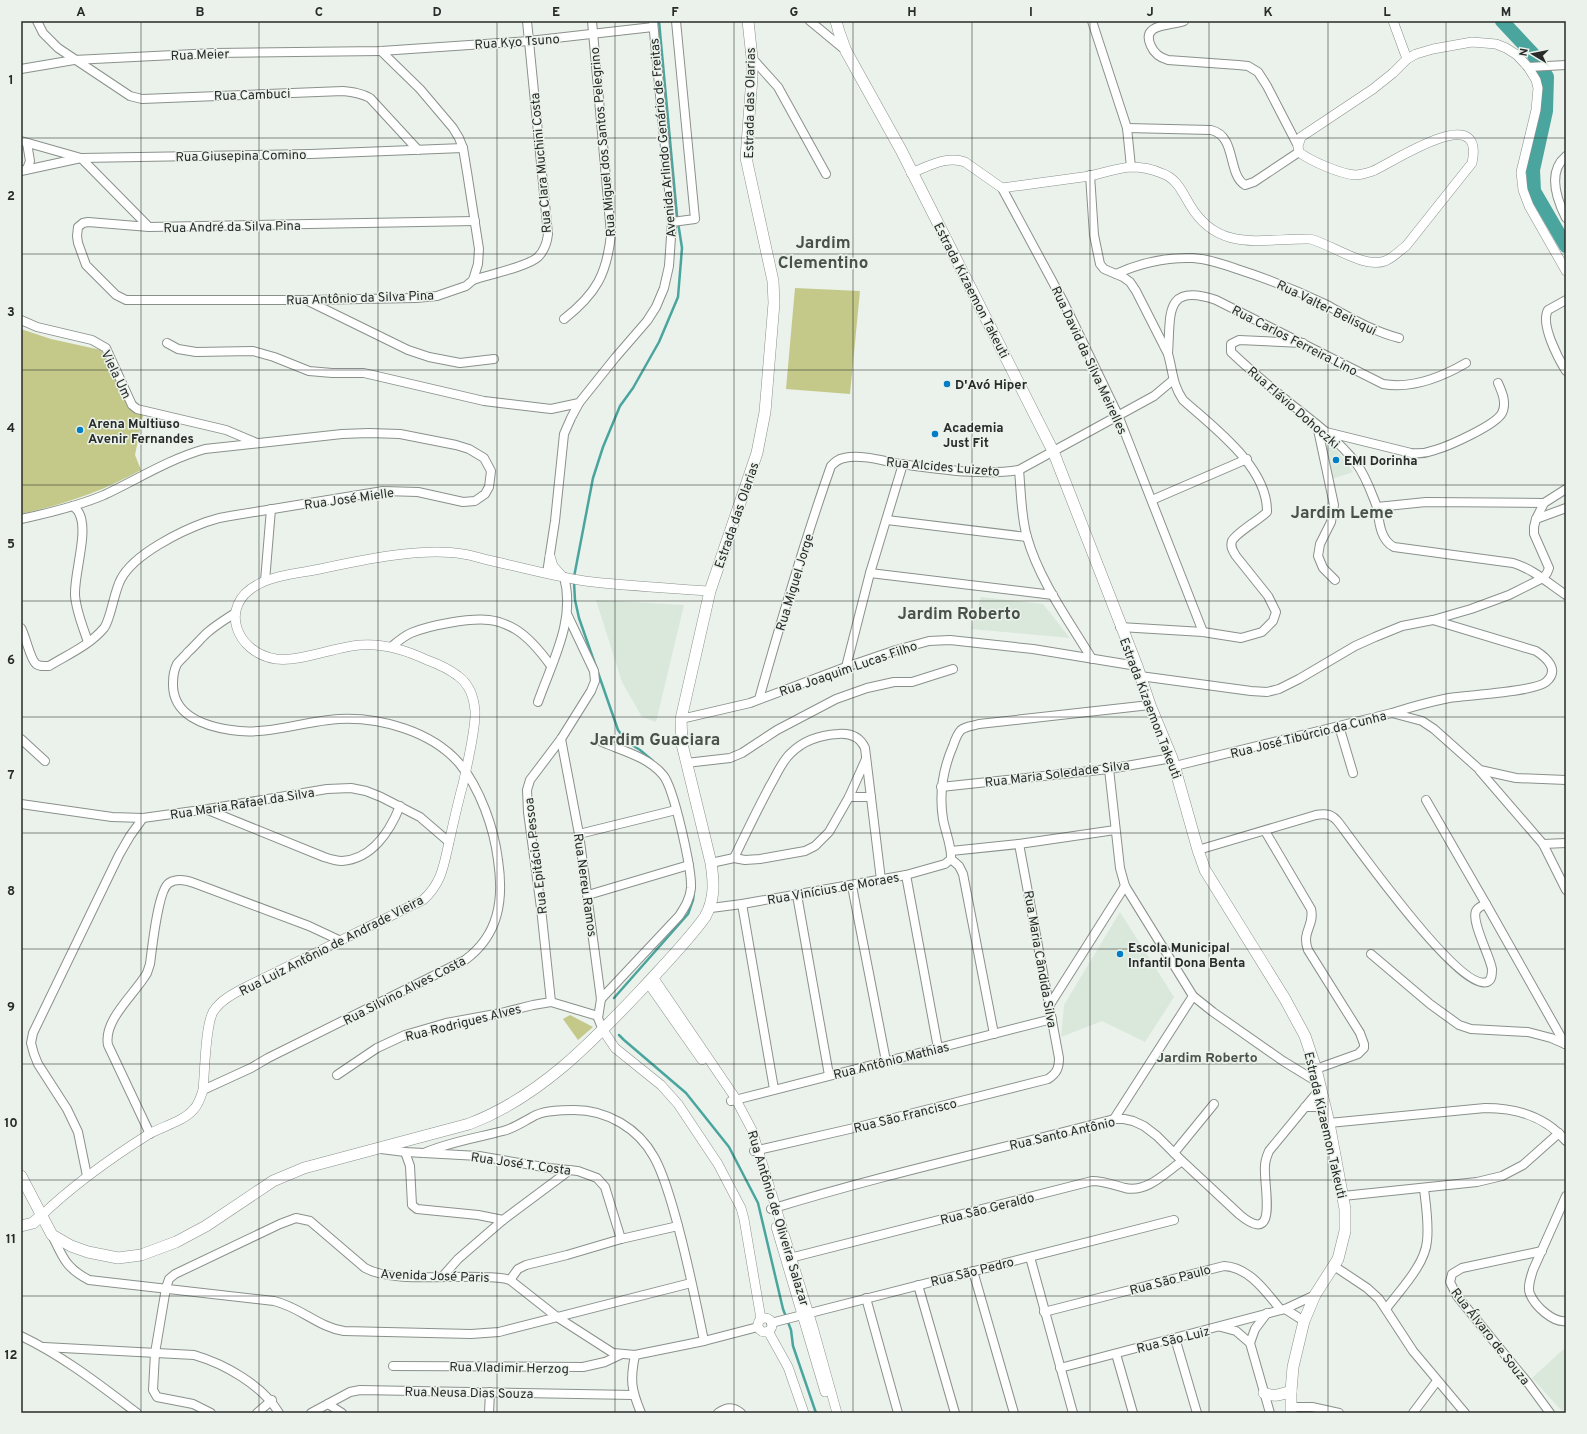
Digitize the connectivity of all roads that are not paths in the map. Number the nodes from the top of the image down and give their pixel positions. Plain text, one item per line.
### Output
1 (37, 21) edge
2 (527, 21) edge
3 (592, 21) edge
4 (676, 21) edge
5 (743, 21) edge
6 (748, 21) edge
7 (810, 21) edge
8 (836, 21) edge
9 (1092, 21) edge
10 (1184, 21) edge
11 (1393, 21) edge
12 (653, 24) edge
13 (749, 34) junction
14 (593, 35) junction
15 (529, 41) junction
16 (381, 51) junction
17 (846, 51) junction
18 (752, 58) junction
19 (74, 60) junction
20 (1407, 60) junction
21 (1562, 66) edge
22 (1528, 67) junction
23 (21, 69) edge
24 (1127, 128) junction
25 (24, 142) edge
26 (463, 148) junction
27 (1299, 149) junction
28 (418, 150) junction
29 (1566, 156) edge
30 (81, 158) junction
31 (1131, 167) junction
32 (24, 170) edge
33 (911, 173) junction
34 (826, 174) dead end
35 (1090, 176) junction
36 (1002, 188) junction
37 (1566, 218) edge
38 (475, 221) junction
39 (674, 222) junction
40 (149, 227) junction
41 (1566, 271) edge
42 (1116, 274) junction
43 (473, 280) junction
44 (307, 300) junction
45 (1566, 300) edge
46 (564, 318) dead end
47 (21, 320) edge
48 (1399, 338) dead end
49 (167, 343) dead end
50 (1303, 343) junction
51 (1168, 354) junction
52 (494, 359) dead end
53 (1466, 363) dead end
54 (1566, 371) edge
55 (1173, 380) junction
56 (1498, 383) dead end
57 (579, 404) junction
58 (1118, 415) junction
59 (1317, 425) junction
60 (1326, 431) junction
61 (258, 444) junction
62 (1053, 452) junction
63 (1247, 459) junction
64 (903, 464) junction
65 (831, 466) joint
66 (1019, 470) junction
67 (1566, 489) edge
68 (1152, 500) junction
69 (1544, 504) junction
70 (73, 506) junction
71 (1377, 507) junction
72 (1566, 508) edge
73 (271, 509) junction
74 (21, 519) edge
75 (1536, 519) junction
76 (887, 520) junction
77 (1027, 537) junction
78 (546, 566) junction
79 (870, 573) junction
80 (564, 577) junction
81 (1543, 578) junction
82 (1335, 580) dead end
83 (265, 581) junction
84 (710, 591) junction
85 (1565, 594) edge
86 (1053, 595) junction
87 (235, 614) junction
88 (568, 614) junction
89 (1433, 620) junction
90 (1120, 626) junction
91 (21, 628) edge
92 (1203, 632) junction
93 (88, 642) junction
94 (391, 647) junction
95 (1092, 659) junction
96 (551, 666) junction
97 (846, 667) junction
98 (953, 669) dead end
99 (1138, 671) junction
100 (759, 699) junction
101 (538, 702) dead end
102 (1150, 705) junction
103 (1392, 713) junction
104 (681, 720) junction
105 (1339, 726) junction
106 (21, 738) edge
107 (561, 739) junction
108 (602, 742) dead end
109 (866, 758) junction
110 (45, 761) dead end
111 (1174, 762) junction
112 (686, 763) junction
113 (1110, 769) junction
114 (1480, 770) junction
115 (465, 773) junction
116 (1353, 773) dead end
117 (1566, 780) edge
118 (941, 787) junction
119 (849, 797) junction
120 (871, 797) junction
121 (1426, 800) dead end
122 (21, 804) edge
123 (400, 806) junction
124 (208, 809) junction
125 (676, 810) junction
126 (143, 818) junction
127 (1115, 830) junction
128 (1265, 831) junction
129 (580, 834) junction
130 (449, 842) junction
131 (1566, 843) edge
132 (1019, 844) junction
133 (1543, 844) junction
134 (1198, 850) junction
135 (951, 855) junction
136 (734, 858) junction
137 (711, 863) junction
138 (690, 865) junction
139 (906, 875) junction
140 (881, 880) junction
141 (852, 886) junction
142 (1125, 886) junction
143 (1566, 890) edge
144 (588, 895) junction
145 (797, 895) junction
146 (742, 904) junction
147 (1486, 904) junction
148 (710, 908) junction
149 (341, 941) junction
150 (1371, 954) dead end
151 (650, 980) junction
152 (1193, 996) junction
153 (601, 999) junction
154 (551, 1002) junction
155 (1049, 1006) junction
156 (598, 1016) junction
157 (1052, 1018) junction
158 (603, 1030) junction
159 (994, 1034) junction
160 (1565, 1044) edge
161 (938, 1048) junction
162 (886, 1062) junction
163 (1316, 1069) junction
164 (1055, 1074) joint
165 (337, 1075) dead end
166 (829, 1075) junction
167 (1320, 1086) junction
168 (774, 1089) junction
169 (203, 1090) junction
170 (733, 1101) junction
171 (1214, 1104) dead end
172 (1305, 1107) junction
173 (1326, 1110) junction
174 (1114, 1119) junction
175 (1329, 1123) junction
176 (1559, 1133) junction
177 (150, 1134) junction
178 (1566, 1142) edge
179 (378, 1149) junction
180 (757, 1151) junction
181 (405, 1152) junction
182 (424, 1153) junction
183 (1174, 1153) junction
184 (1182, 1161) junction
185 (570, 1170) junction
186 (21, 1176) edge
187 (87, 1176) junction
188 (1424, 1189) junction
189 (1343, 1196) junction
190 (1566, 1196) edge
191 (774, 1208) junction
192 (41, 1216) junction
193 (503, 1220) junction
194 (1174, 1220) dead end
195 (21, 1226) edge
196 (678, 1226) junction
197 (52, 1235) junction
198 (621, 1239) junction
199 (1542, 1251) junction
200 (1030, 1257) junction
201 (788, 1258) junction
202 (1334, 1266) junction
203 (973, 1271) junction
204 (442, 1277) junction
205 (510, 1280) junction
206 (691, 1283) junction
207 (918, 1285) junction
208 (166, 1288) junction
209 (1315, 1294) junction
210 (866, 1298) junction
211 (1386, 1309) junction
212 (1283, 1310) junction
213 (1044, 1312) junction
214 (1267, 1313) junction
215 (805, 1314) junction
216 (558, 1317) junction
217 (1304, 1321) junction
218 (1566, 1321) edge
219 (760, 1323) junction
220 (772, 1325) junction
221 (1220, 1327) junction
222 (21, 1336) edge
223 (1175, 1338) junction
224 (704, 1341) junction
225 (1250, 1343) junction
226 (44, 1347) junction
227 (155, 1353) junction
228 (622, 1354) junction
229 (1116, 1354) junction
230 (635, 1355) junction
231 (393, 1366) dead end
232 (1060, 1368) junction
233 (1437, 1381) junction
234 (1290, 1391) junction
235 (490, 1392) junction
236 (1264, 1393) junction
237 (633, 1395) junction
238 (272, 1400) junction
239 (328, 1404) junction
240 (1291, 1410) edge
241 (137, 1413) edge
242 (211, 1413) edge
243 (257, 1413) edge
244 (279, 1413) edge
245 (311, 1413) edge
246 (342, 1413) edge
247 (489, 1413) edge
248 (641, 1413) edge
249 (718, 1413) edge
250 (741, 1413) edge
251 (804, 1413) edge
252 (832, 1413) edge
253 (837, 1413) edge
254 (898, 1413) edge
255 (955, 1413) edge
256 (1014, 1413) edge
257 (1073, 1413) edge
258 (1134, 1413) edge
259 (1196, 1413) edge
260 (1270, 1413) edge
261 (1339, 1413) edge
262 (1413, 1413) edge
263 (1465, 1413) edge
264 (1550, 1413) edge

1 - 19 street, Rua Cambuci
2 - 15 street, Rua Clara Muchini Costa
3 - 14 street, Rua Miguel dos Santos Pelegrino
4 - 39 street, Avenida Arlindo Genário de Freitas
5 - 13 street
6 - 13 main road, Estrada das Olarias
7 - 17 street
8 - 17 main road, Estrada Kizaemon Takeuti
9 - 24 street
10 - 27 street
11 - 20 street
12 - 14 street, Rua Kyo Tsuno
12 - 39 street, Avenida Arlindo Genário de Freitas
13 - 18 main road, Estrada das Olarias
14 - 15 street, Rua Kyo Tsuno
14 - 46 street, Rua Miguel dos Santos Pelegrino
15 - 16 street, Rua Kyo Tsuno
15 - 43 street, Rua Clara Muchini Costa
16 - 19 street, Rua Meier
16 - 26 street
17 - 33 main road, Estrada Kizaemon Takeuti
18 - 34 street
18 - 84 main road, Estrada das Olarias
19 - 23 street, Rua Meier
19 - 28 street, Rua Cambuci
20 - 22 street
20 - 27 street
21 - 22 street
22 - 41 street
24 - 27 street
24 - 31 street
25 - 30 street, Rua André da Silva Pina
25 - 32 street
26 - 28 street, Rua Giusepina Comino
26 - 38 street
27 - 31 street
28 - 30 street, Rua Giusepina Comino
29 - 37 street
30 - 32 street, Rua Giusepina Comino
30 - 40 street, Rua André da Silva Pina
31 - 35 street
33 - 36 street, Rua David da Silva Meirelles
33 - 62 main road, Estrada Kizaemon Takeuti
35 - 36 street
35 - 42 street
36 - 58 street, Rua David da Silva Meirelles
38 - 40 street, Rua André da Silva Pina
38 - 43 street
39 - 57 street, Avenida Arlindo Genário de Freitas
40 - 44 street, Rua Antônio da Silva Pina
42 - 48 street, Rua Valter Belisqui
42 - 51 street
43 - 44 street, Rua Antônio da Silva Pina
44 - 52 street
45 - 54 street
47 - 61 street, Viela Um
49 - 57 street
50 - 51 street, Rua Carlos Ferreira Lino
50 - 53 street, Rua Carlos Ferreira Lino
50 - 59 street, Rua Flávio Dohoczki
51 - 55 street
55 - 58 street
55 - 63 street
56 - 60 street
57 - 78 street, Avenida Arlindo Genário de Freitas
58 - 62 street
58 - 68 street, Rua David da Silva Meirelles
59 - 60 street, Rua Flávio Dohoczki
59 - 82 street
60 - 71 street, Rua Flávio Dohoczki
61 - 70 street, Rua José Mielle
61 - 73 street, Rua José Mielle
62 - 66 street, Rua Alcides Luizeto
62 - 90 main road, Estrada Kizaemon Takeuti
63 - 68 street
63 - 92 street
64 - 65 street, Rua Alcides Luizeto
64 - 66 street, Rua Alcides Luizeto
64 - 76 street
65 - 100 street, Rua Miguel Jorge
66 - 77 street
67 - 69 street
68 - 92 street, Rua David da Silva Meirelles
69 - 71 street
69 - 75 street
70 - 74 street, Rua José Mielle
70 - 93 street
71 - 81 street, Rua Flávio Dohoczki
72 - 75 street
73 - 83 street
73 - 93 street, Rua José Mielle
75 - 81 street
76 - 77 street
76 - 79 street
77 - 86 street
78 - 80 street
78 - 80 street
78 - 83 street
79 - 86 street
79 - 97 street
80 - 84 street
80 - 88 street
81 - 85 street, Rua Flávio Dohoczki
81 - 89 street, Rua Joaquim Lucas Filho
83 - 87 street
84 - 104 main road, Estrada das Olarias
86 - 95 street
87 - 94 street, Rua Luiz Antônio de Andrade Vieira
87 - 115 street, Rua Silvino Alves Costa
88 - 96 street
88 - 107 street, Rua Epitácio Pessoa
89 - 99 street, Rua Joaquim Lucas Filho
89 - 103 street
90 - 92 street
90 - 99 main road, Estrada Kizaemon Takeuti
91 - 93 street, Rua José Mielle
94 - 96 street
94 - 115 street, Rua Luiz Antônio de Andrade Vieira
95 - 97 street, Rua Joaquim Lucas Filho
95 - 99 street, Rua Joaquim Lucas Filho
96 - 101 street
97 - 100 street, Rua Joaquim Lucas Filho
98 - 112 street
99 - 102 main road, Estrada Kizaemon Takeuti
100 - 104 street, Rua Joaquim Lucas Filho
102 - 111 main road, Estrada Kizaemon Takeuti
102 - 118 street
103 - 105 street, Rua José Tibúrcio da Cunha
103 - 114 street, Rua José Tibúrcio da Cunha
104 - 112 main road, Estrada das Olarias
105 - 111 street, Rua José Tibúrcio da Cunha
105 - 116 street
106 - 110 street
107 - 129 street, Rua Nereu Ramos
107 - 154 street, Rua Epitácio Pessoa
108 - 125 street
109 - 119 street
109 - 120 street
109 - 136 street
111 - 113 street, Rua Maria Soledade Silva
111 - 134 main road, Estrada Kizaemon Takeuti
112 - 137 main road, Estrada das Olarias
113 - 118 street, Rua Maria Soledade Silva
113 - 127 street
114 - 117 street, Rua José Tibúrcio da Cunha
114 - 133 street
115 - 130 street, Rua Luiz Antônio de Andrade Vieira
115 - 169 street, Rua Silvino Alves Costa
118 - 135 street
119 - 120 street
119 - 136 street
120 - 140 street
121 - 147 street
122 - 126 street, Rua Maria Rafael da Silva
123 - 124 street, Rua Maria Rafael da Silva
123 - 124 street
123 - 130 street, Rua Maria Rafael da Silva
124 - 126 street, Rua Maria Rafael da Silva
125 - 129 street
125 - 138 street
126 - 187 street
127 - 132 street, Rua Vinícius de Moraes
127 - 142 street
128 - 134 street
128 - 147 street
128 - 163 street
129 - 144 street, Rua Nereu Ramos
130 - 149 street, Rua Luiz Antônio de Andrade Vieira
131 - 133 street
132 - 135 street, Rua Vinícius de Moraes
132 - 155 street, Rua Maria Cândida Silva
133 - 143 street
134 - 163 main road, Estrada Kizaemon Takeuti
135 - 139 street, Rua Vinícius de Moraes
135 - 159 street
136 - 137 street
137 - 148 main road, Estrada das Olarias
138 - 144 street
138 - 153 street
139 - 140 street, Rua Vinícius de Moraes
139 - 161 street
140 - 141 street, Rua Vinícius de Moraes
141 - 145 street, Rua Vinícius de Moraes
141 - 162 street
142 - 152 street
142 - 155 street
144 - 153 street, Rua Nereu Ramos
145 - 146 street, Rua Vinícius de Moraes
145 - 166 street
146 - 148 street, Rua Vinícius de Moraes
146 - 168 street
147 - 160 street
148 - 151 main road, Estrada das Olarias
149 - 169 street, Rua Luiz Antônio de Andrade Vieira
149 - 177 street
150 - 160 street
151 - 158 main road, Estrada das Olarias
151 - 170 street, Rua Antônio de Oliveira Salazar
152 - 167 street
152 - 174 street
153 - 156 street, Rua Nereu Ramos
154 - 156 street, Rua Rodrigues Alves
154 - 165 street, Rua Rodrigues Alves
155 - 157 street, Rua Maria Cândida Silva
156 - 158 street, Rua Nereu Ramos
157 - 159 street, Rua Antônio Mathias
157 - 164 street, Rua Maria Cândida Silva
158 - 179 main road, Estrada das Olarias
158 - 219 street
159 - 161 street, Rua Antônio Mathias
161 - 162 street, Rua Antônio Mathias
162 - 166 street, Rua Antônio Mathias
163 - 167 main road, Estrada Kizaemon Takeuti
164 - 180 street, Rua São Francisco
166 - 168 street, Rua Antônio Mathias
167 - 172 street, Rua Santo Antônio
167 - 173 main road, Estrada Kizaemon Takeuti
168 - 170 street, Rua Antônio Mathias
169 - 177 street, Rua Luiz Antônio de Andrade Vieira
170 - 180 street, Rua Antônio de Oliveira Salazar
171 - 183 street
172 - 173 street
172 - 184 street, Rua Santo Antônio
173 - 175 main road, Estrada Kizaemon Takeuti
174 - 183 street, Rua Santo Antônio
174 - 191 street, Rua Santo Antônio
175 - 176 street
175 - 189 main road, Estrada Kizaemon Takeuti
176 - 178 street
176 - 188 street
177 - 187 street, Rua Luiz Antônio de Andrade Vieira
179 - 181 street, Rua José T. Costa
179 - 197 main road, Estrada das Olarias
180 - 191 street, Rua Antônio de Oliveira Salazar
181 - 182 street, Rua José T. Costa
181 - 193 street
182 - 185 street, Rua José T. Costa
182 - 196 street
183 - 184 street, Rua Santo Antônio
184 - 201 street, Rua São Geraldo
185 - 193 street
185 - 198 street, Rua José T. Costa
186 - 192 main road
187 - 192 street, Rua Luiz Antônio de Andrade Vieira
188 - 189 street
188 - 211 street
189 - 202 main road, Estrada Kizaemon Takeuti
190 - 199 street
191 - 201 street, Rua Antônio de Oliveira Salazar
192 - 195 main road
192 - 197 main road
193 - 204 street
194 - 200 street, Rua São Pedro
196 - 198 street
196 - 206 street
197 - 208 street
198 - 205 street
199 - 218 street
199 - 264 street, Rua Álvaro de Souza
200 - 203 street, Rua São Pedro
200 - 213 street
201 - 215 street, Rua Antônio de Oliveira Salazar
202 - 209 main road, Estrada Kizaemon Takeuti
202 - 211 street
203 - 207 street, Rua São Pedro
203 - 256 street
204 - 205 street, Avenida José Paris
204 - 208 street, Avenida José Paris
205 - 216 street
206 - 216 street
206 - 224 street
207 - 210 street, Rua São Pedro
207 - 255 street
208 - 216 street
208 - 227 street
209 - 212 street, Rua São Luiz
209 - 217 main road, Estrada Kizaemon Takeuti
210 - 215 street, Rua São Pedro
210 - 254 street
211 - 233 street
212 - 213 street, Rua São Paulo
212 - 214 street, Rua São Luiz
212 - 217 street
213 - 232 street
214 - 221 street, Rua São Luiz
214 - 225 street
215 - 220 street, Rua São Pedro
215 - 252 street, Rua Antônio de Oliveira Salazar
215 - 253 street, Rua Antônio de Oliveira Salazar
216 - 228 street
217 - 234 main road, Estrada Kizaemon Takeuti
219 - 220 street
219 - 220 street
219 - 224 street
220 - 251 street
221 - 223 street, Rua São Luiz
221 - 225 street
222 - 226 street
223 - 229 street, Rua São Luiz
223 - 259 street
224 - 230 street
225 - 236 street
226 - 227 street
226 - 241 street
227 - 238 street
227 - 242 street
228 - 230 street
228 - 231 street, Rua Vladimir Herzog
229 - 232 street, Rua São Luiz
229 - 258 street
230 - 237 street
232 - 257 street
233 - 262 street
233 - 263 street
234 - 236 main road
234 - 240 main road, Estrada Kizaemon Takeuti
235 - 237 street, Rua Neusa Dias Souza
235 - 239 street, Rua Neusa Dias Souza
235 - 247 street
236 - 260 street
237 - 248 street
238 - 243 street
238 - 244 street
239 - 245 street, Rua Neusa Dias Souza
239 - 246 street
240 - 261 street
249 - 250 street

